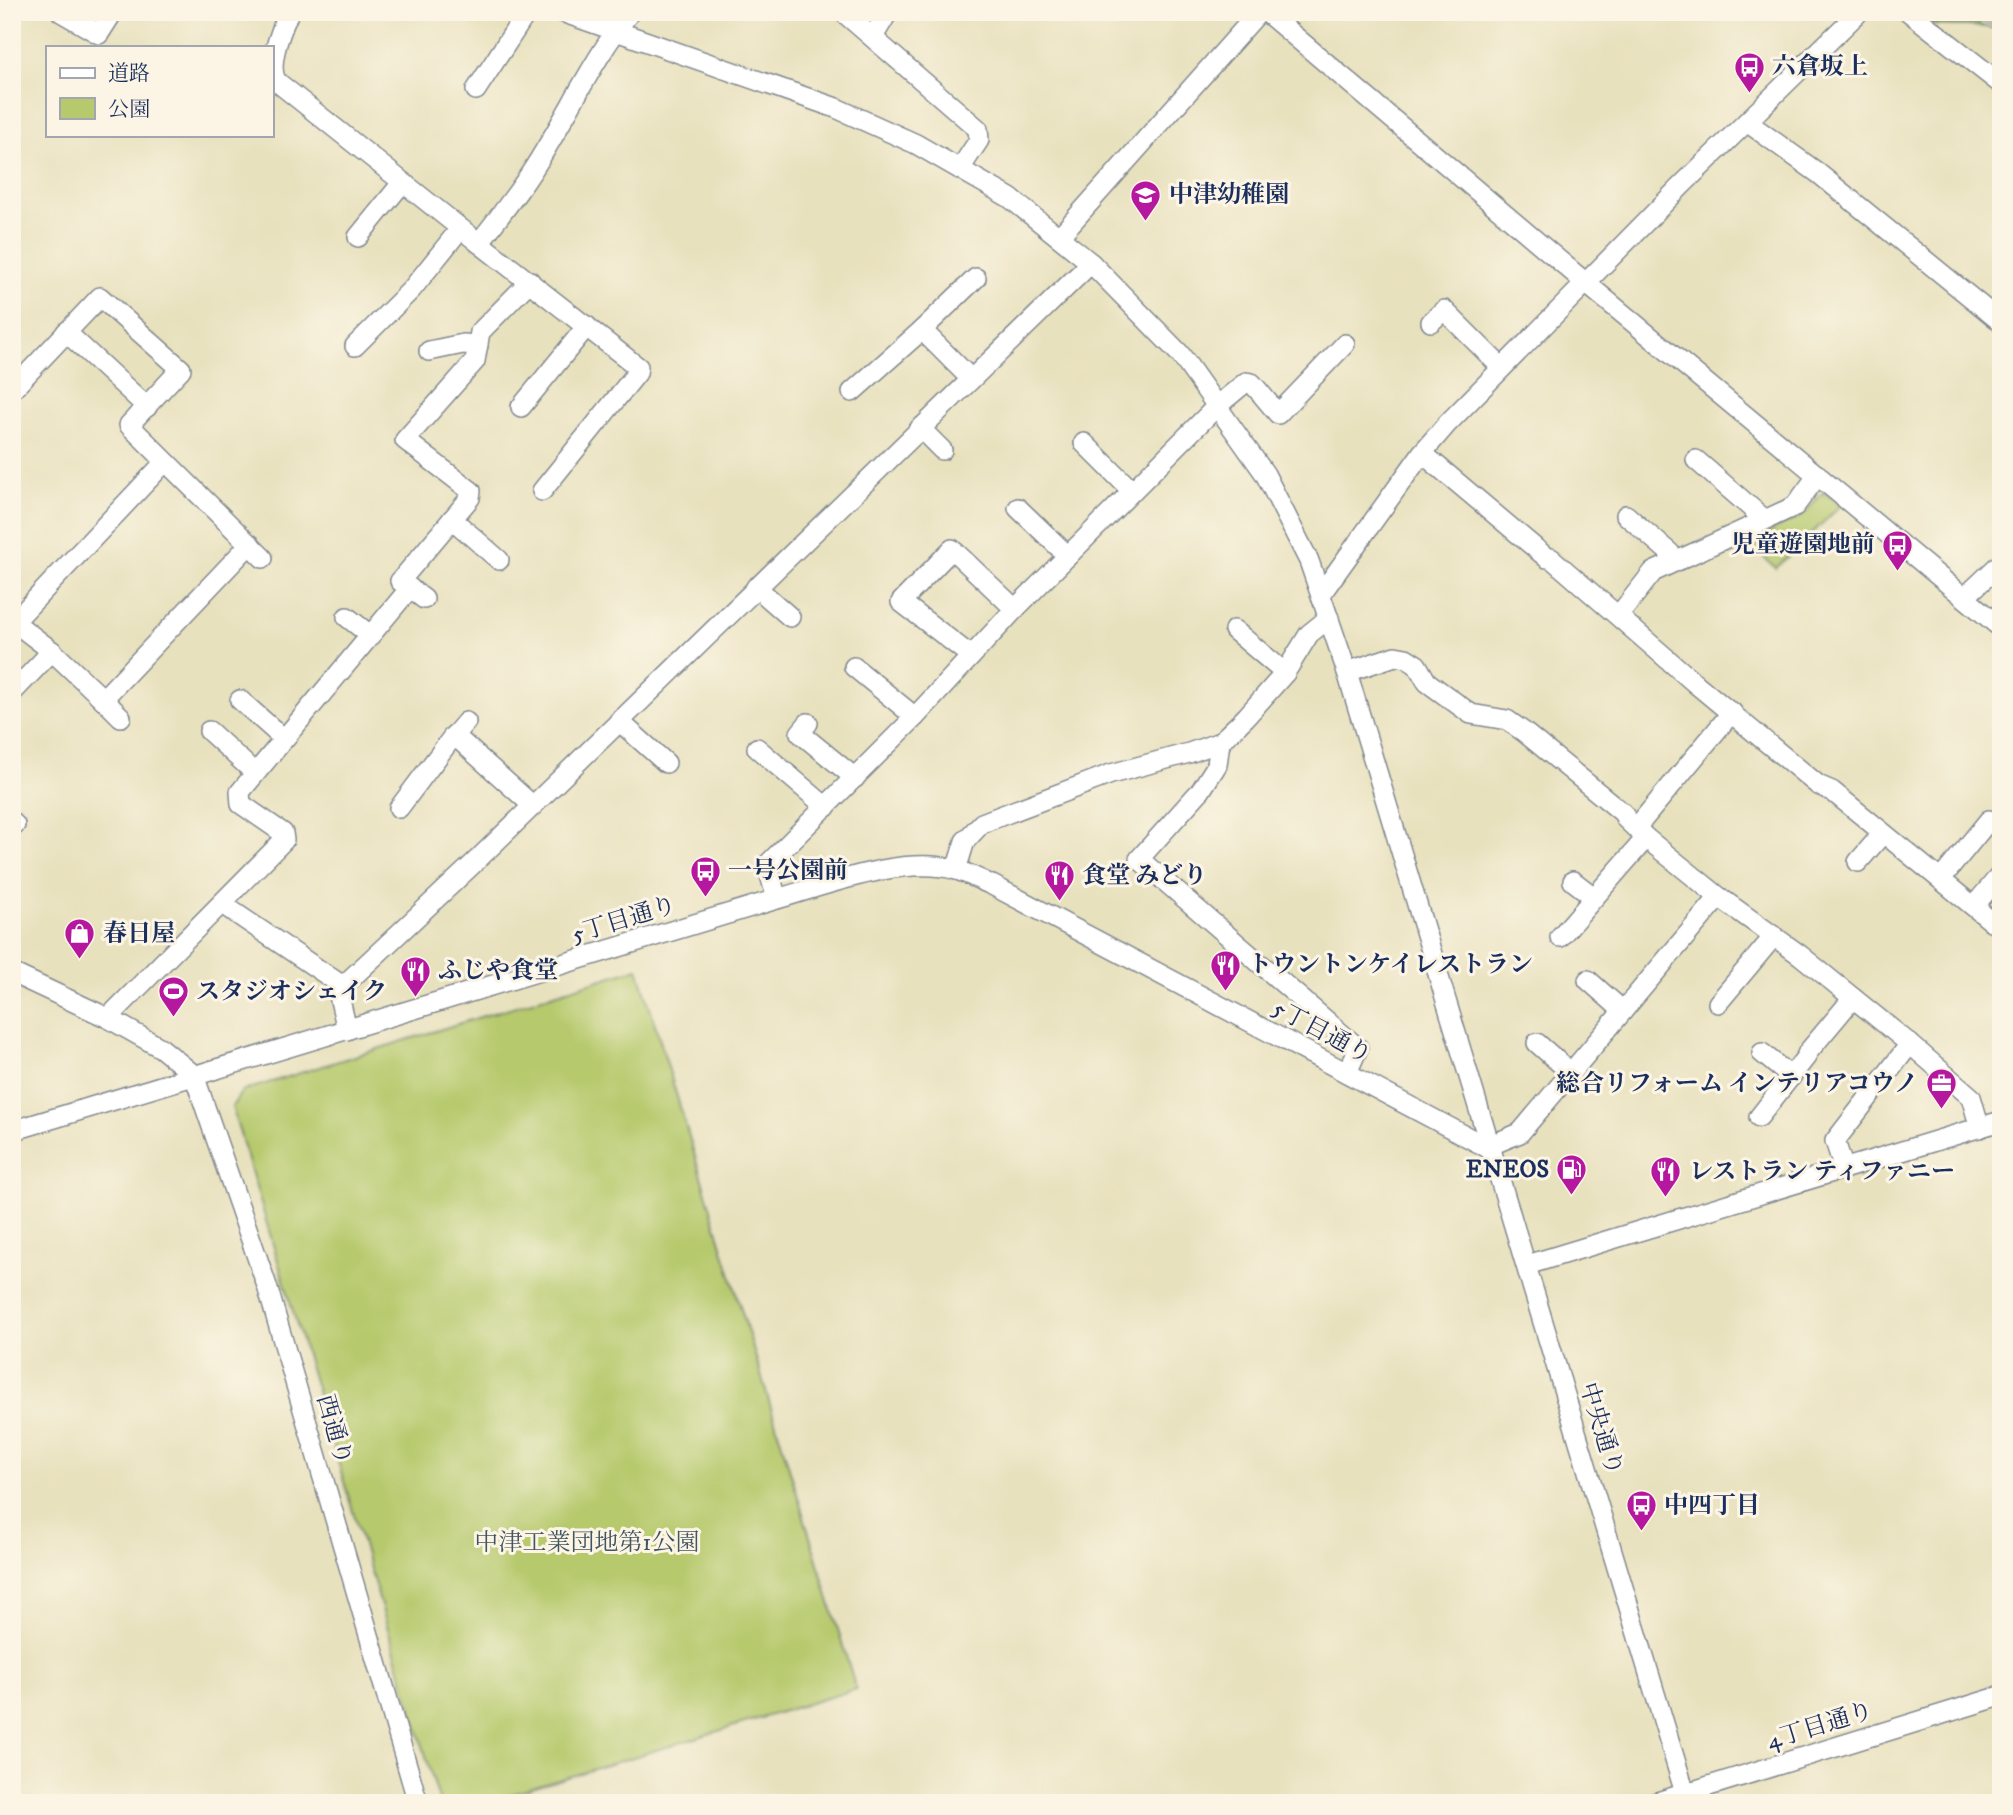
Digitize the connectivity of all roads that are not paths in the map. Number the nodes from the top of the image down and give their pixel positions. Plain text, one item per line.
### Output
1 (61, 12) edge
2 (113, 12) edge
3 (289, 12) edge
4 (527, 12) edge
5 (562, 12) edge
6 (629, 12) edge
7 (843, 12) edge
8 (888, 12) edge
9 (1259, 12) edge
10 (1266, 12) edge
11 (1859, 12) edge
12 (1909, 12) edge
13 (615, 31) junction
14 (873, 37) junction
15 (97, 41) edge
16 (2001, 84) edge
17 (476, 90) dead end
18 (1748, 122) junction
19 (960, 169) junction
20 (402, 183) junction
21 (460, 229) junction
22 (358, 237) dead end
23 (1059, 237) junction
24 (479, 243) junction
25 (1091, 263) junction
26 (530, 281) junction
27 (964, 282) dead end
28 (1587, 284) junction
29 (1431, 322) dead end
30 (2001, 322) edge
31 (587, 326) junction
32 (922, 330) junction
33 (66, 332) junction
34 (1345, 344) dead end
35 (478, 345) junction
36 (355, 346) dead end
37 (429, 351) dead end
38 (1501, 367) junction
39 (971, 379) junction
40 (858, 380) dead end
41 (12, 390) edge
42 (525, 394) dead end
43 (1217, 406) junction
44 (147, 407) junction
45 (920, 428) junction
46 (1084, 443) dead end
47 (942, 450) dead end
48 (1422, 453) junction
49 (1696, 460) dead end
50 (164, 463) junction
51 (1818, 475) junction
52 (541, 490) dead end
53 (1132, 491) junction
54 (1018, 508) dead end
55 (1626, 515) dead end
56 (452, 519) junction
57 (1764, 519) junction
58 (1068, 556) junction
59 (499, 560) dead end
60 (1674, 561) junction
61 (2001, 562) edge
62 (756, 587) junction
63 (1321, 594) junction
64 (1965, 597) junction
65 (1015, 609) junction
66 (1619, 615) junction
67 (348, 617) dead end
68 (789, 617) dead end
69 (1329, 618) junction
70 (13, 622) edge
71 (2001, 628) edge
72 (1234, 630) dead end
73 (370, 635) junction
74 (52, 651) junction
75 (971, 656) junction
76 (854, 667) dead end
77 (1347, 671) junction
78 (1285, 673) junction
79 (12, 693) edge
80 (103, 699) junction
81 (240, 700) dead end
82 (1732, 712) junction
83 (121, 717) dead end
84 (915, 717) junction
85 (619, 721) junction
86 (808, 723) dead end
87 (209, 731) dead end
88 (284, 738) junction
89 (1220, 742) junction
90 (757, 748) dead end
91 (666, 763) dead end
92 (255, 773) junction
93 (855, 778) junction
94 (402, 796) dead end
95 (532, 805) junction
96 (826, 807) junction
97 (1989, 820) dead end
98 (1641, 833) junction
99 (1883, 833) junction
100 (1858, 862) dead end
101 (956, 870) junction
102 (2001, 874) edge
103 (1941, 879) junction
104 (1573, 881) dead end
105 (1594, 897) junction
106 (1720, 897) junction
107 (777, 899) junction
108 (222, 904) junction
109 (1974, 906) junction
110 (2001, 929) edge
111 (1774, 936) junction
112 (1560, 937) dead end
113 (12, 973) edge
114 (1588, 980) dead end
115 (343, 985) junction
116 (1853, 998) junction
117 (1718, 1003) dead end
118 (1623, 1011) junction
119 (108, 1018) junction
120 (347, 1030) junction
121 (1537, 1043) dead end
122 (1910, 1044) junction
123 (1762, 1053) dead end
124 (1347, 1073) junction
125 (1571, 1073) junction
126 (194, 1075) junction
127 (1791, 1077) junction
128 (1759, 1117) dead end
129 (2001, 1121) edge
130 (1980, 1128) junction
131 (12, 1131) edge
132 (1491, 1147) junction
133 (1844, 1169) junction
134 (1527, 1265) junction
135 (2001, 1696) edge
136 (1686, 1798) edge
137 (418, 1803) edge
138 (1654, 1803) edge

1 - 15 street
2 - 15 street
3 - 20 street
4 - 17 street
5 - 13 street, 中央通り
6 - 13 street
7 - 14 street
8 - 14 street
9 - 23 street
10 - 28 street
11 - 18 street
12 - 16 street
13 - 19 street, 中央通り
13 - 24 street
14 - 19 street
18 - 28 street
18 - 30 street
19 - 23 street, 中央通り
20 - 21 street
20 - 22 street
21 - 24 street
21 - 36 street
23 - 25 street, 中央通り
24 - 26 street
25 - 39 street
25 - 43 street, 中央通り
26 - 31 street
26 - 35 street
27 - 32 street
28 - 38 street
28 - 51 street
29 - 38 street
31 - 42 street
31 - 52 street
32 - 39 street
32 - 40 street
33 - 41 street
33 - 44 street
33 - 44 street
34 - 43 street
35 - 37 street
35 - 56 street
38 - 48 street
39 - 45 street
43 - 53 street
43 - 63 street, 中央通り
44 - 50 street
45 - 47 street
45 - 62 street
46 - 53 street
48 - 63 street
48 - 66 street
49 - 57 street
50 - 70 street
50 - 80 street
51 - 57 street
51 - 64 street
53 - 58 street
54 - 58 street
55 - 60 street
56 - 59 street
56 - 73 street
57 - 60 street
58 - 65 street
60 - 66 street
61 - 64 street
62 - 68 street
62 - 85 street
63 - 69 street, 中央通り
64 - 71 street
65 - 75 street
65 - 75 street
66 - 82 street
67 - 73 street
69 - 77 street, 中央通り
69 - 78 street
70 - 74 street
72 - 78 street
73 - 88 street
74 - 79 street
74 - 80 street
75 - 84 street
76 - 84 street
77 - 98 street
77 - 132 street, 中央通り
78 - 89 street
80 - 83 street
81 - 88 street
82 - 98 street
82 - 99 street
84 - 93 street
85 - 91 street
85 - 95 street
86 - 93 street
87 - 92 street
88 - 92 street
89 - 101 street
89 - 124 street
90 - 96 street
92 - 108 street
93 - 96 street
94 - 95 street
95 - 115 street
96 - 107 street
97 - 103 street
98 - 105 street
98 - 106 street
99 - 100 street
99 - 103 street
101 - 107 street, 5丁目通り
101 - 124 street, 5丁目通り
102 - 109 street
103 - 109 street
104 - 105 street
105 - 112 street
106 - 111 street
106 - 118 street
107 - 120 street, 5丁目通り
108 - 115 street
108 - 119 street
109 - 110 street
111 - 116 street
111 - 117 street
113 - 119 street
114 - 118 street
115 - 120 street
116 - 122 street
116 - 127 street
118 - 125 street
119 - 126 street
120 - 126 street, 5丁目通り
121 - 125 street
122 - 130 street
122 - 133 street
123 - 127 street
124 - 132 street, 5丁目通り
125 - 132 street
126 - 131 street, 5丁目通り
126 - 137 street, 西通り
127 - 128 street
129 - 130 street
130 - 133 street
132 - 134 street, 中央通り
133 - 134 street
134 - 136 street, 中央通り
135 - 136 street, 4丁目通り
136 - 138 street, 4丁目通り

